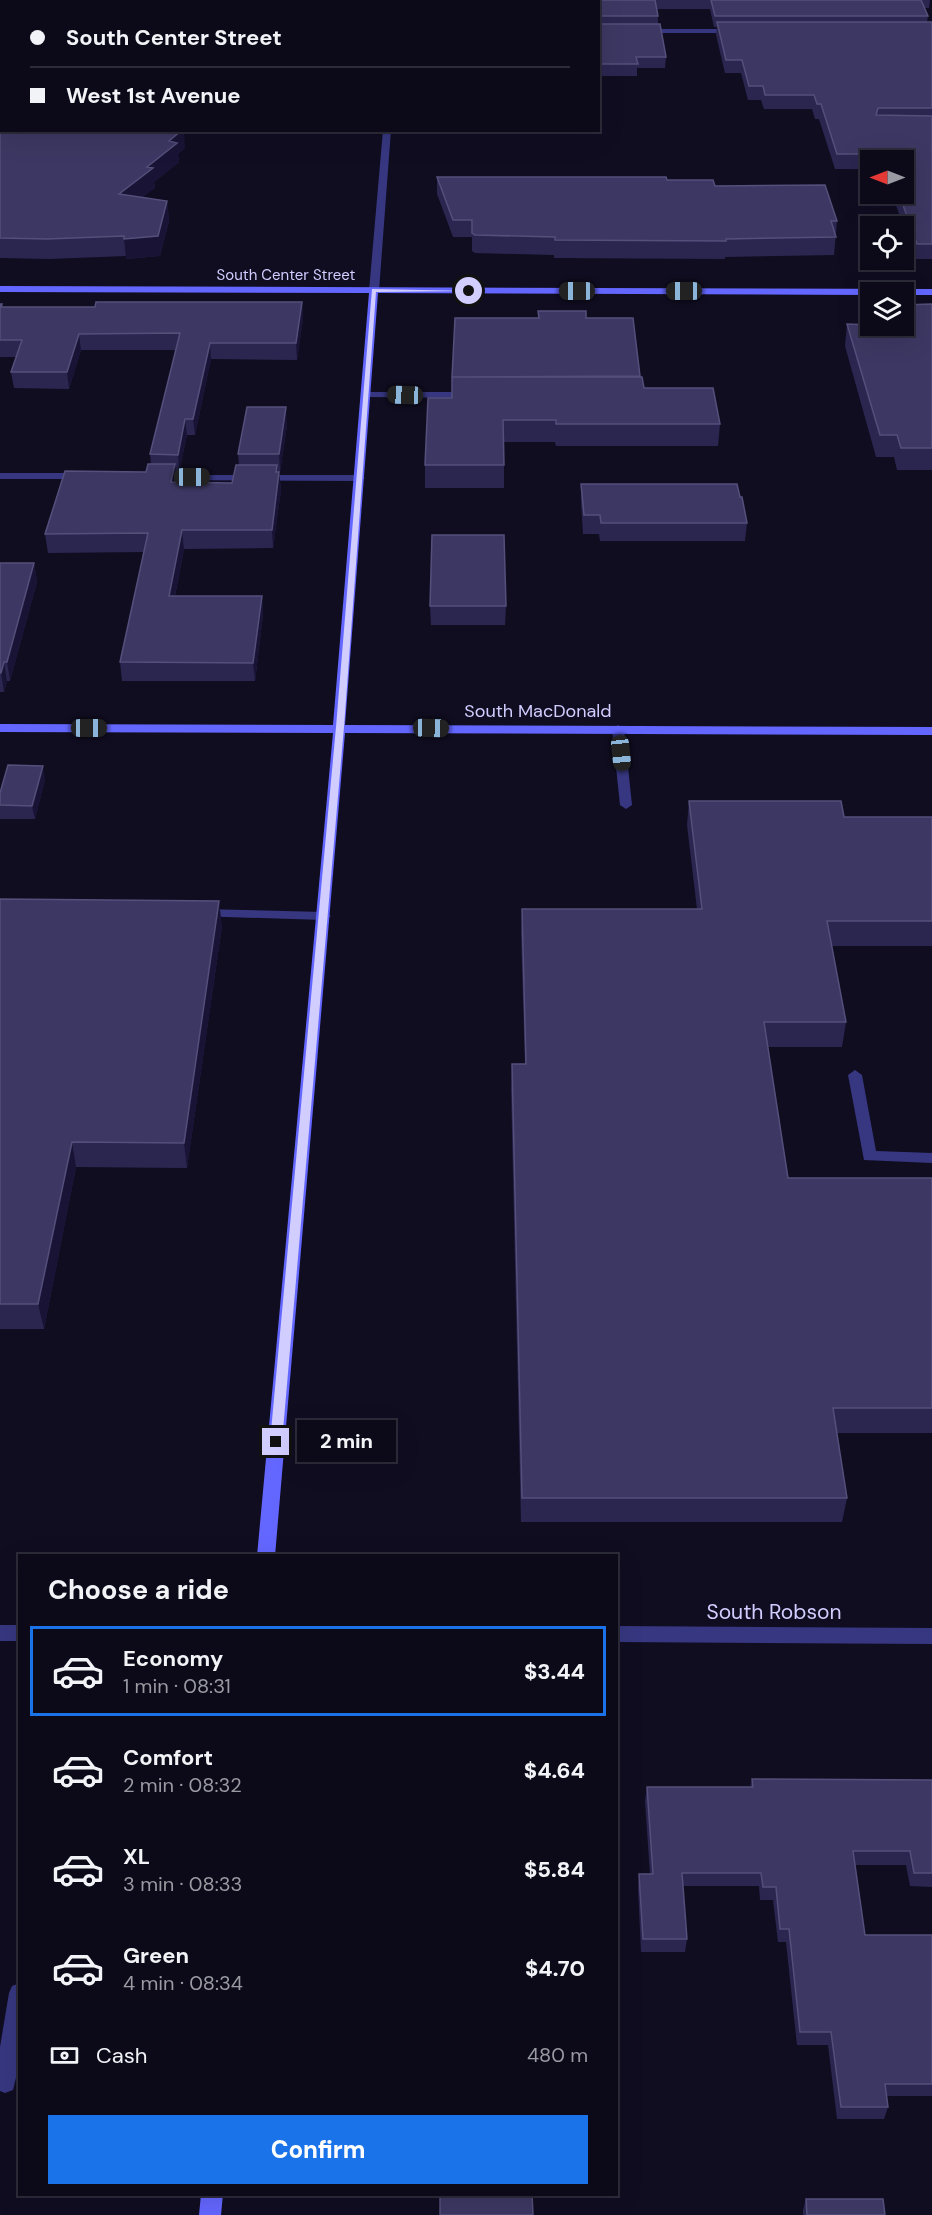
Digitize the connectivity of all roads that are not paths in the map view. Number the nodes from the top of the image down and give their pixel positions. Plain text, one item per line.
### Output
1 (600, 31) edge
2 (746, 31) edge
3 (387, 132) edge
4 (0, 289) edge
5 (374, 291) junction
6 (932, 292) edge
7 (367, 394) junction
8 (487, 395) edge
9 (0, 476) edge
10 (94, 477) edge
11 (139, 477) edge
12 (360, 478) junction
13 (340, 727) junction
14 (0, 728) edge
15 (618, 729) junction
16 (932, 731) edge
17 (626, 805) dead end
18 (188, 913) edge
19 (324, 916) junction
20 (855, 1075) dead end
21 (932, 1158) edge
22 (266, 1554) edge
23 (0, 1633) edge
24 (18, 1633) edge
25 (618, 1634) edge
26 (932, 1636) edge
27 (18, 2008) edge
28 (8, 2082) edge
29 (212, 2196) edge
30 (210, 2215) edge

1 - 2 street
3 - 5 street
4 - 5 street, South Center Street
5 - 6 street, South Center Street
5 - 7 street
7 - 8 street
7 - 12 street
9 - 10 street
11 - 12 street
12 - 13 street
13 - 14 street, South MacDonald
13 - 15 street, South MacDonald
13 - 19 street
15 - 16 street, South MacDonald
15 - 17 street
18 - 19 street
19 - 22 street
20 - 21 street
23 - 24 street
25 - 26 street, South Robson
27 - 28 street
29 - 30 street

